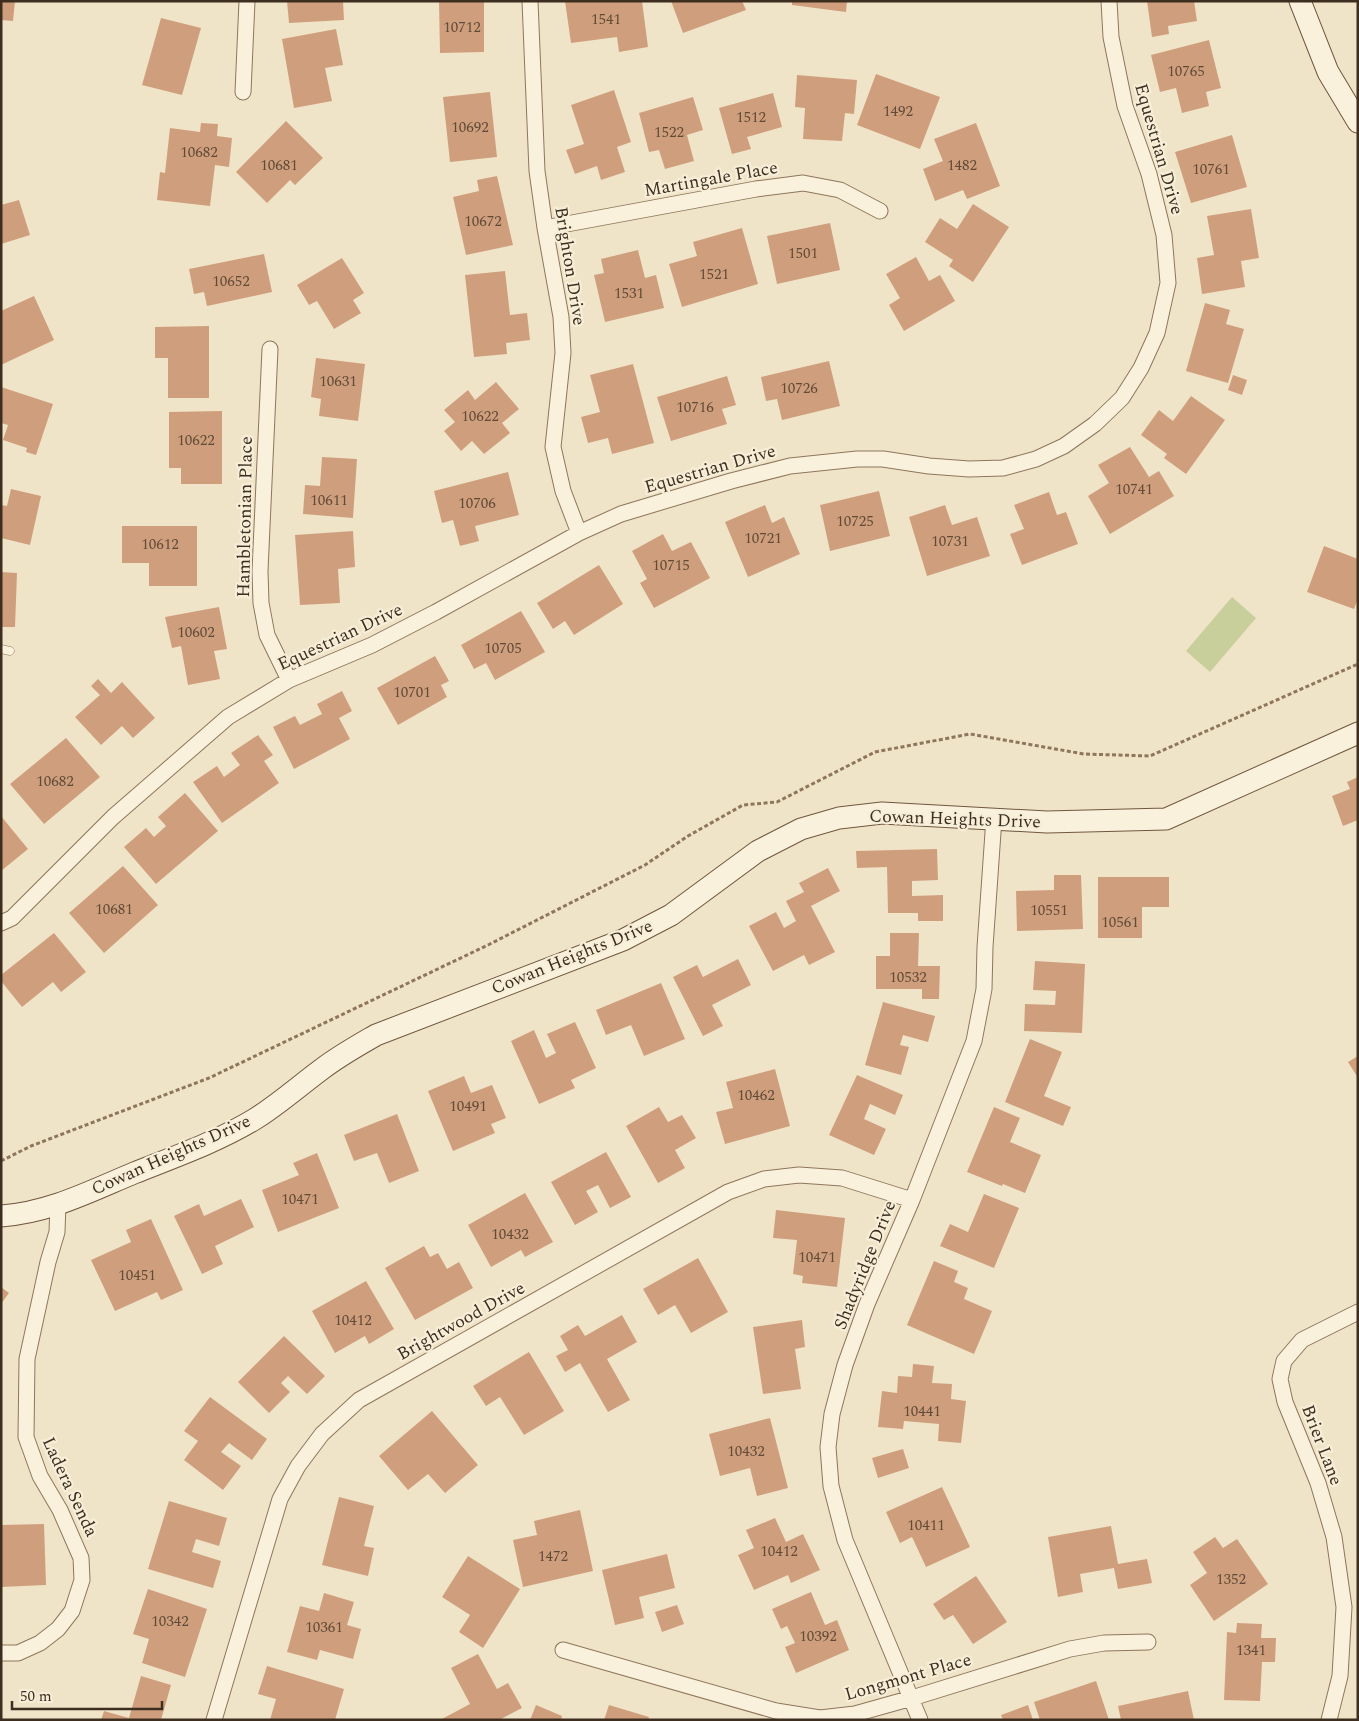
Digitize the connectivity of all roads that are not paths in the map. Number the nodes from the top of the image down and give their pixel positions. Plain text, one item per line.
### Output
1 (247, 1) edge
2 (530, 1) edge
3 (1109, 1) edge
4 (1300, 1) edge
5 (243, 92) dead end
6 (1358, 122) edge
7 (880, 211) dead end
8 (545, 228) junction
9 (270, 349) dead end
10 (579, 533) junction
11 (1, 650) edge
12 (10, 651) dead end
13 (289, 680) junction
14 (1358, 733) edge
15 (994, 818) junction
16 (1, 923) edge
17 (912, 1200) junction
18 (58, 1204) junction
19 (1, 1216) edge
20 (1358, 1312) edge
21 (1148, 1642) dead end
22 (564, 1650) dead end
23 (1, 1653) edge
24 (912, 1698) junction
25 (214, 1720) edge
26 (920, 1720) edge
27 (1329, 1720) edge

1 - 5 street
2 - 8 street, Brighton Drive
3 - 10 street, Equestrian Drive
4 - 6 street
7 - 8 street, Martingale Place
8 - 10 street, Brighton Drive
9 - 13 street, Hambletonian Place
10 - 13 street, Equestrian Drive
11 - 12 lane
13 - 16 street, Equestrian Drive
14 - 15 street, Cowan Heights Drive
15 - 17 street, Shadyridge Drive
15 - 18 street, Cowan Heights Drive
17 - 24 street, Shadyridge Drive
17 - 25 street, Brightwood Drive
18 - 19 street, Cowan Heights Drive
18 - 23 street, Ladera Senda
20 - 27 street, Brier Lane
21 - 24 street, Longmont Place
22 - 24 street, Longmont Place
24 - 26 street, Shadyridge Drive

